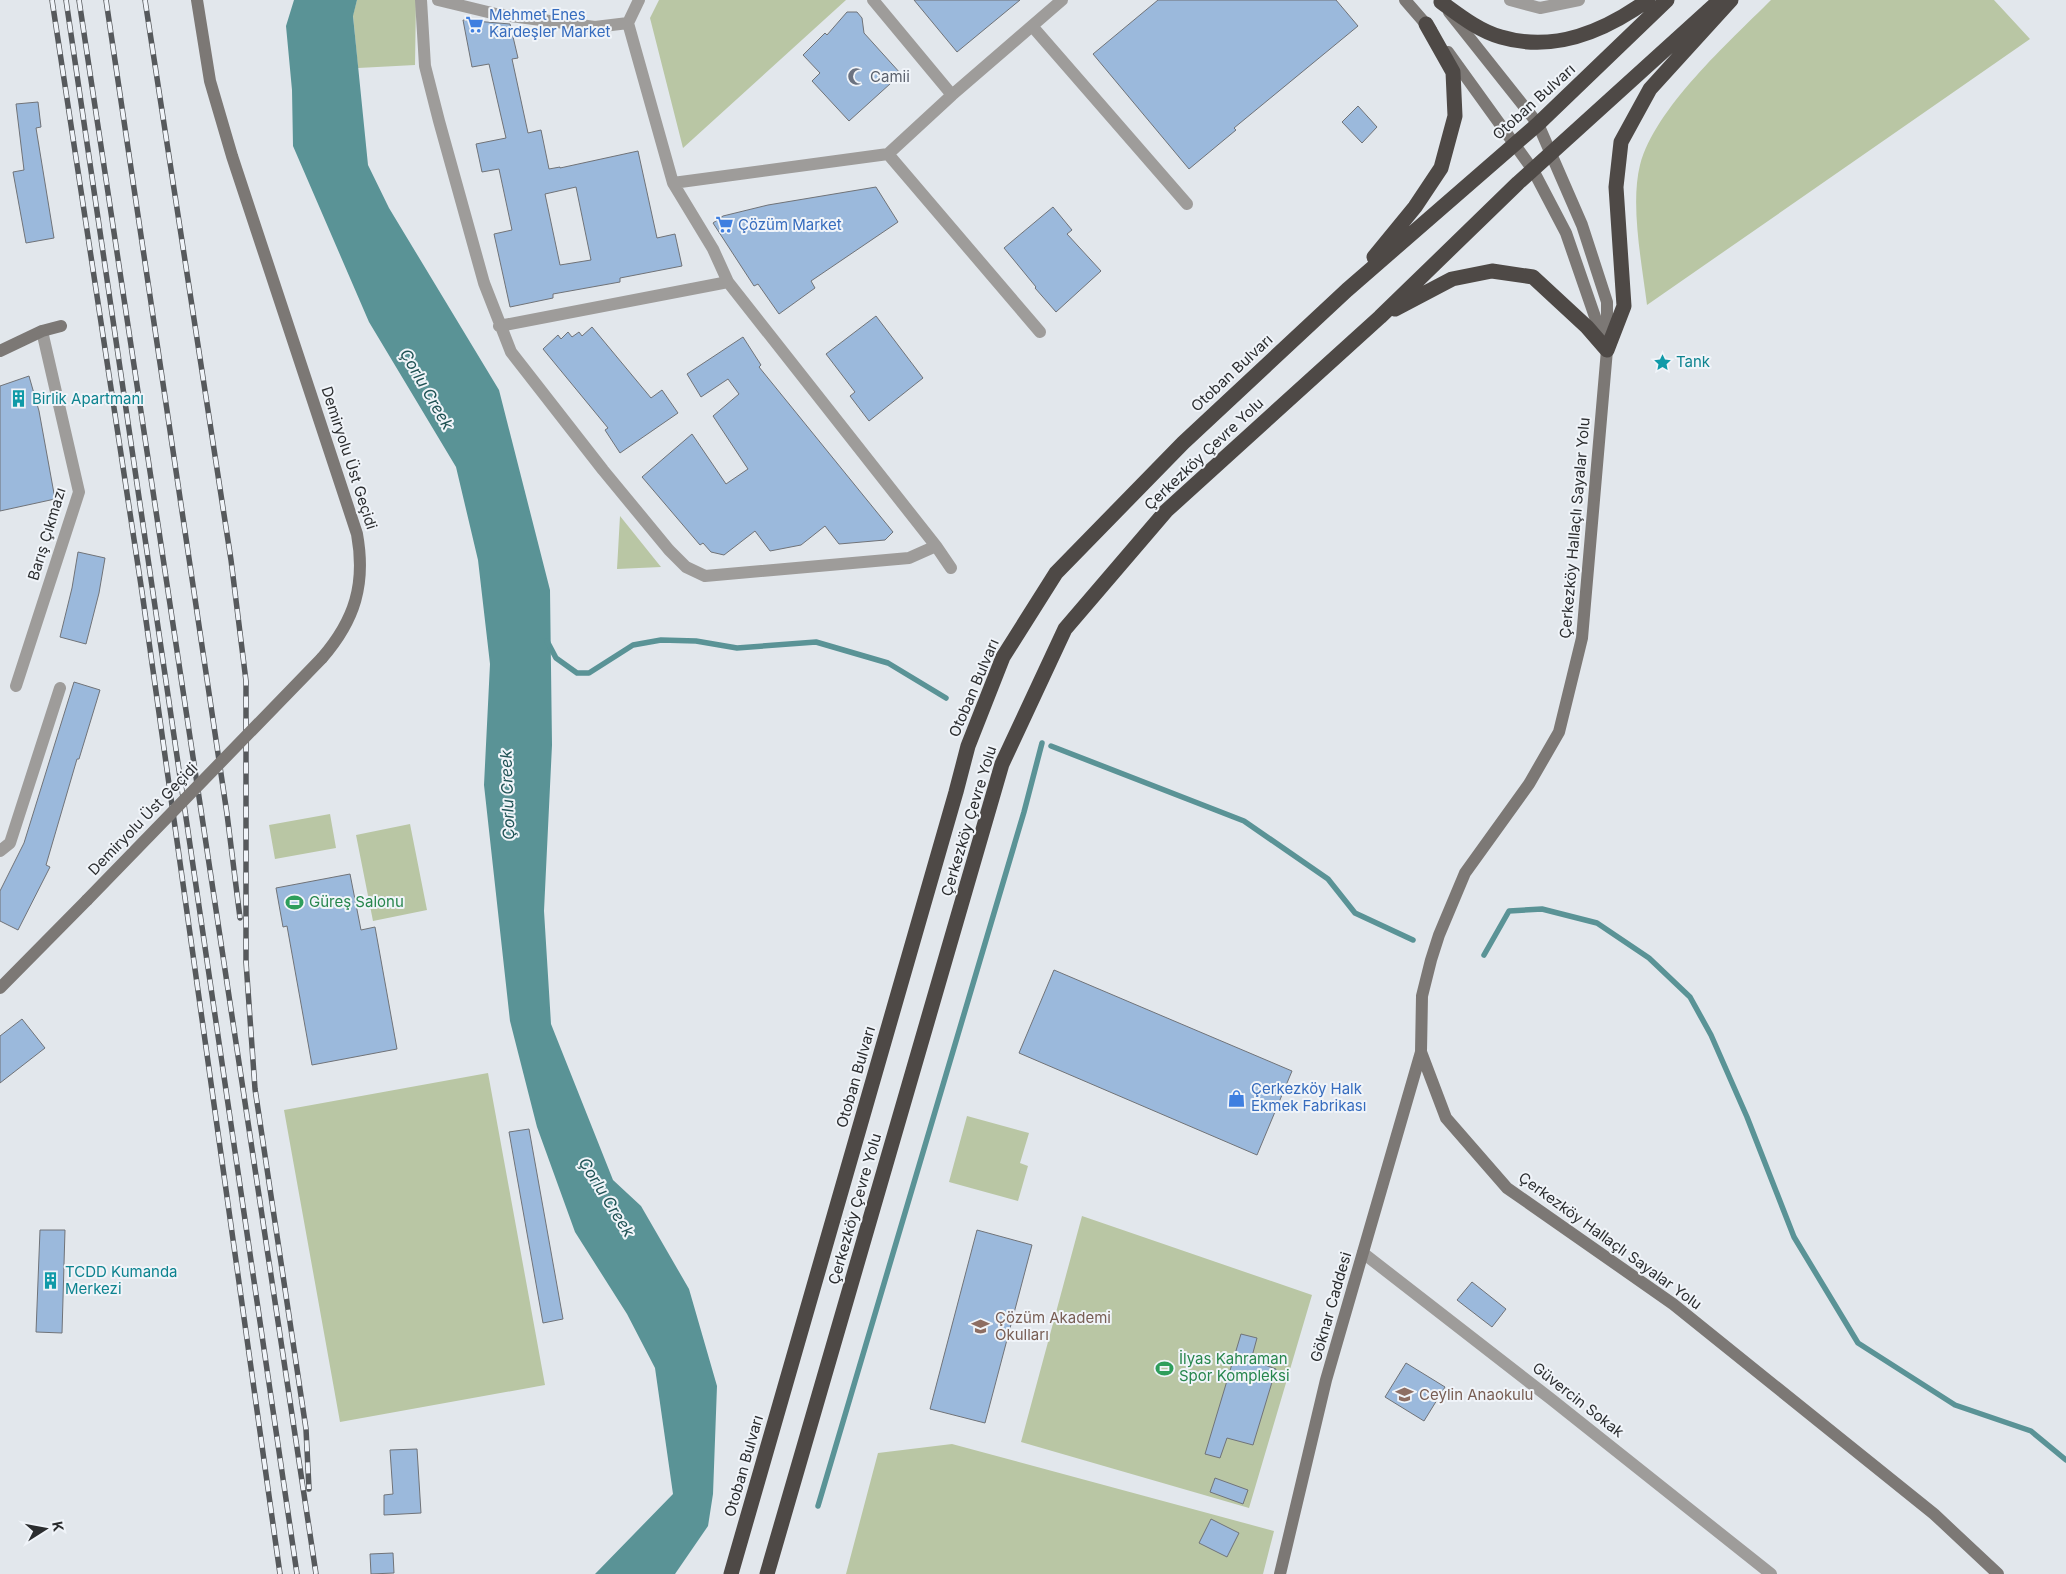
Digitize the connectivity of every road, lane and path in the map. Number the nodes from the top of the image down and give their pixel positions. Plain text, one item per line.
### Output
1 (197, 0) edge
2 (421, 0) edge
3 (438, 0) edge
4 (639, 0) edge
5 (873, 0) edge
6 (1062, 0) edge
7 (1405, 0) edge
8 (1510, 0) edge
9 (1578, 0) edge
10 (1648, 0) edge
11 (1667, 0) edge
12 (1720, 0) edge
13 (1731, 0) edge
14 (1440, 1) edge
15 (628, 23) junction
16 (1426, 24) junction
17 (1032, 26) junction
18 (952, 94) junction
19 (1538, 124) junction
20 (1514, 143) junction
21 (888, 154) junction
22 (1551, 154) junction
23 (1533, 170) junction
24 (673, 183) junction
25 (1187, 204) dead end
26 (728, 282) junction
27 (1347, 290) junction
28 (1380, 317) junction
29 (60, 326) dead end
30 (500, 326) junction
31 (42, 331) junction
32 (1040, 332) dead end
33 (1607, 350) junction
34 (0, 351) edge
35 (936, 546) junction
36 (951, 568) dead end
37 (16, 686) dead end
38 (60, 688) dead end
39 (0, 851) edge
40 (0, 988) edge
41 (1421, 1052) junction
42 (1363, 1253) junction
43 (731, 1574) edge
44 (767, 1574) edge
45 (1280, 1574) edge
46 (1771, 1574) edge
47 (1998, 1574) edge

1 - 40 main road, Demiryolu Üst Geçidi, bridge
2 - 30 street
3 - 15 street
4 - 15 street
5 - 18 street
6 - 17 street
7 - 16 main road
8 - 9 street
10 - 14 highway
11 - 19 highway, Otoban Bulvarı
12 - 22 highway
13 - 33 highway
14 - 19 main road, Çerkezköy Hallaçlı Sayalar Yolu
15 - 24 street
16 - 20 main road
16 - 27 highway
17 - 18 street
17 - 25 street
18 - 21 street
19 - 20 highway, Otoban Bulvarı
19 - 22 main road, Çerkezköy Hallaçlı Sayalar Yolu
20 - 23 main road
20 - 27 highway, Otoban Bulvarı
21 - 24 street
21 - 32 street
22 - 23 highway
22 - 33 main road, Çerkezköy Hallaçlı Sayalar Yolu
23 - 28 highway, Çerkezköy Çevre Yolu
23 - 33 main road
24 - 26 street
26 - 30 street
26 - 35 street
27 - 43 highway, Otoban Bulvarı
28 - 33 highway
28 - 44 highway, Çerkezköy Çevre Yolu
29 - 31 main road
30 - 35 street
31 - 34 main road
31 - 37 street, Barış Çıkmazı
33 - 41 main road, Çerkezköy Hallaçlı Sayalar Yolu
35 - 36 street
38 - 39 street
41 - 42 main road, Göknar Caddesi
41 - 47 main road, Çerkezköy Hallaçlı Sayalar Yolu
42 - 45 main road, Göknar Caddesi
42 - 46 street, Güvercin Sokak

